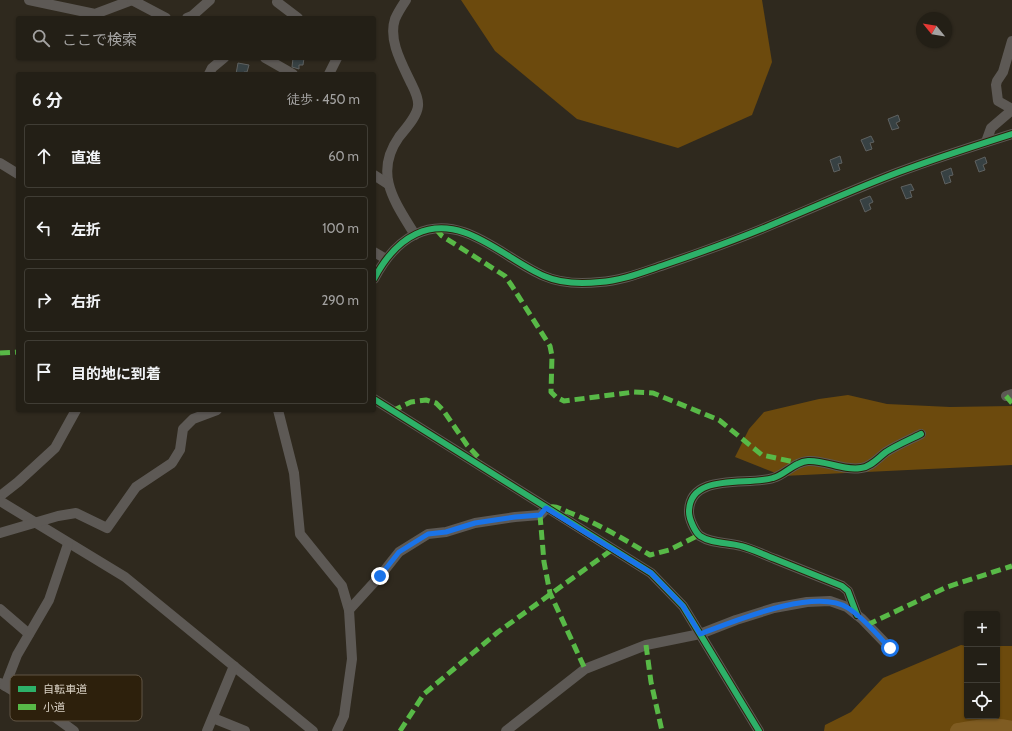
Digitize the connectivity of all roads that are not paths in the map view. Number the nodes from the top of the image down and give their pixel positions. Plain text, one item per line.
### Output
1 (29, 0) edge
2 (132, 0) edge
3 (210, 0) edge
4 (406, 0) edge
5 (277, 2) dead end
6 (162, 16) edge
7 (192, 16) edge
8 (295, 16) edge
9 (1012, 41) edge
10 (222, 60) edge
11 (268, 60) edge
12 (336, 60) edge
13 (210, 72) edge
14 (290, 72) edge
15 (330, 72) edge
16 (1012, 110) edge
17 (1012, 134) edge
18 (986, 142) junction
19 (0, 163) edge
20 (16, 173) edge
21 (376, 176) edge
22 (388, 184) junction
23 (415, 235) junction
24 (376, 253) edge
25 (386, 259) junction
26 (376, 276) edge
27 (376, 400) edge
28 (75, 412) edge
29 (212, 412) edge
30 (279, 412) edge
31 (921, 434) dead end
32 (0, 496) edge
33 (0, 501) edge
34 (546, 508) junction
35 (34, 523) junction
36 (0, 533) edge
37 (68, 544) junction
38 (0, 609) edge
39 (349, 610) junction
40 (857, 615) junction
41 (29, 634) junction
42 (700, 634) junction
43 (890, 648) dead end
44 (234, 666) junction
45 (3, 684) edge
46 (213, 718) junction
47 (60, 721) edge
48 (74, 731) edge
49 (207, 731) edge
50 (245, 731) edge
51 (313, 731) edge
52 (337, 731) edge
53 (506, 731) edge
54 (759, 731) edge

1 - 2 street
2 - 6 street
3 - 7 street
4 - 22 street
5 - 8 street
9 - 16 street
10 - 13 street
11 - 14 street
12 - 15 street
16 - 18 street
17 - 18 street
18 - 23 street
19 - 20 street
21 - 22 street
22 - 23 street
23 - 25 street
24 - 25 street
25 - 26 street
27 - 34 street
28 - 32 street
29 - 35 street
30 - 39 street
31 - 40 street
33 - 35 street
34 - 39 street
34 - 42 street
35 - 36 street
35 - 37 street
37 - 41 street
37 - 44 street
38 - 41 street
39 - 52 street
40 - 42 street
40 - 43 street
41 - 45 street
42 - 53 street
42 - 54 street
44 - 46 street
44 - 51 street
46 - 49 street
46 - 50 street
47 - 48 street

